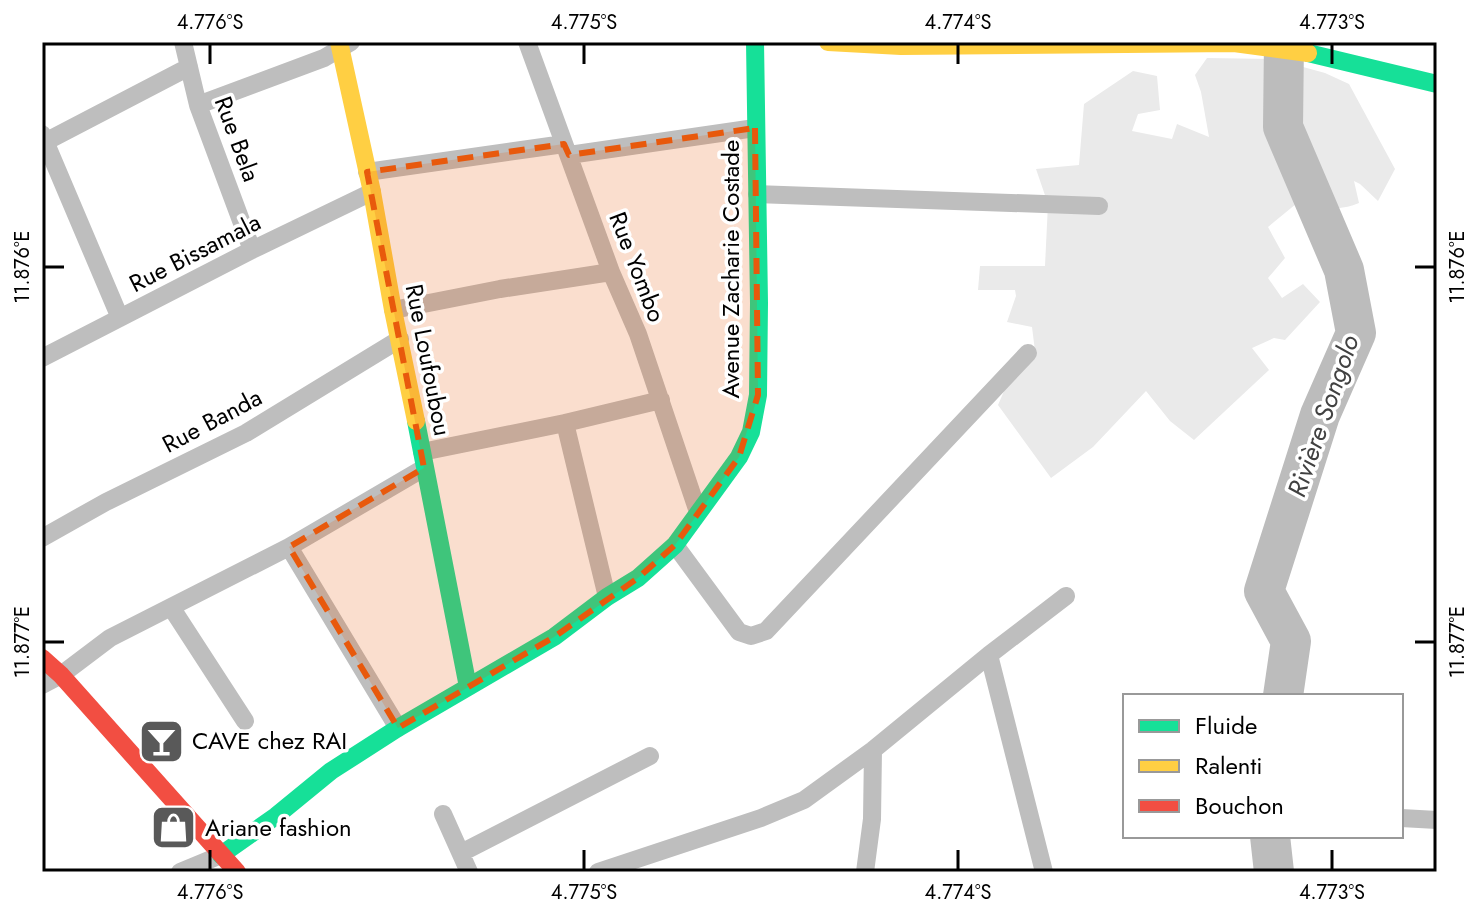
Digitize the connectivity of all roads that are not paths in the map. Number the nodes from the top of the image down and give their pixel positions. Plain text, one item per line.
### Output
1 (183, 42) edge
2 (527, 42) edge
3 (755, 42) edge
4 (828, 42) edge
5 (1127, 42) edge
6 (343, 44) edge
7 (901, 44) edge
8 (1333, 50) edge
9 (189, 67) junction
10 (1437, 84) edge
11 (198, 105) junction
12 (755, 128) junction
13 (44, 138) edge
14 (567, 150) junction
15 (367, 172) junction
16 (372, 192) junction
17 (757, 194) junction
18 (1099, 206) dead end
19 (252, 250) junction
20 (611, 272) junction
21 (393, 310) junction
22 (120, 318) junction
23 (400, 339) junction
24 (1028, 353) dead end
25 (42, 358) edge
26 (661, 400) junction
27 (565, 423) junction
28 (423, 460) junction
29 (698, 512) junction
30 (42, 538) edge
31 (675, 545) junction
32 (289, 547) junction
33 (1066, 596) dead end
34 (607, 597) junction
35 (171, 607) junction
36 (989, 655) junction
37 (42, 658) edge
38 (61, 675) junction
39 (42, 685) edge
40 (468, 687) junction
41 (245, 721) dead end
42 (398, 728) junction
43 (873, 750) junction
44 (650, 756) dead end
45 (443, 814) dead end
46 (1403, 818) edge
47 (1437, 820) edge
48 (461, 853) junction
49 (221, 855) junction
50 (180, 872) edge
51 (237, 872) edge
52 (469, 872) edge
53 (598, 872) edge
54 (865, 872) edge
55 (1044, 872) edge

1 - 9 street, Rue Bela
2 - 14 street, Rue Yombo
3 - 12 street, Avenue Zacharie Costade
4 - 7 street
5 - 7 street
5 - 8 street
6 - 11 street
6 - 15 street, Rue Loufoubou
8 - 10 street
9 - 11 street, Rue Bela
9 - 13 street
11 - 19 street, Rue Bela
12 - 14 street
12 - 17 street, Avenue Zacharie Costade
13 - 22 street
14 - 15 street
14 - 20 street, Rue Yombo
15 - 16 street, Rue Loufoubou
16 - 19 street, Rue Bissamala
16 - 21 street, Rue Loufoubou
17 - 18 street
17 - 29 street, Avenue Zacharie Costade
19 - 22 street, Rue Bissamala
20 - 21 street
20 - 26 street, Rue Yombo
21 - 23 street, Rue Loufoubou
22 - 25 street, Rue Bissamala
23 - 28 street, Rue Loufoubou
23 - 30 street, Rue Banda
24 - 31 street
26 - 27 street
26 - 29 street, Rue Yombo
27 - 28 street
27 - 34 street
28 - 32 street
28 - 40 street, Rue Loufoubou
29 - 31 street, Avenue Zacharie Costade
31 - 34 street, Avenue Zacharie Costade
32 - 35 street
32 - 42 street
33 - 36 street
34 - 40 street, Avenue Zacharie Costade
35 - 38 street
35 - 41 street
36 - 43 street
36 - 55 street
37 - 38 street
38 - 39 street
38 - 49 street
40 - 42 street, Avenue Zacharie Costade
42 - 49 street, Avenue Zacharie Costade
43 - 53 street
43 - 54 street
44 - 48 street
45 - 48 street
46 - 47 street
48 - 52 street
49 - 50 street
49 - 51 street

